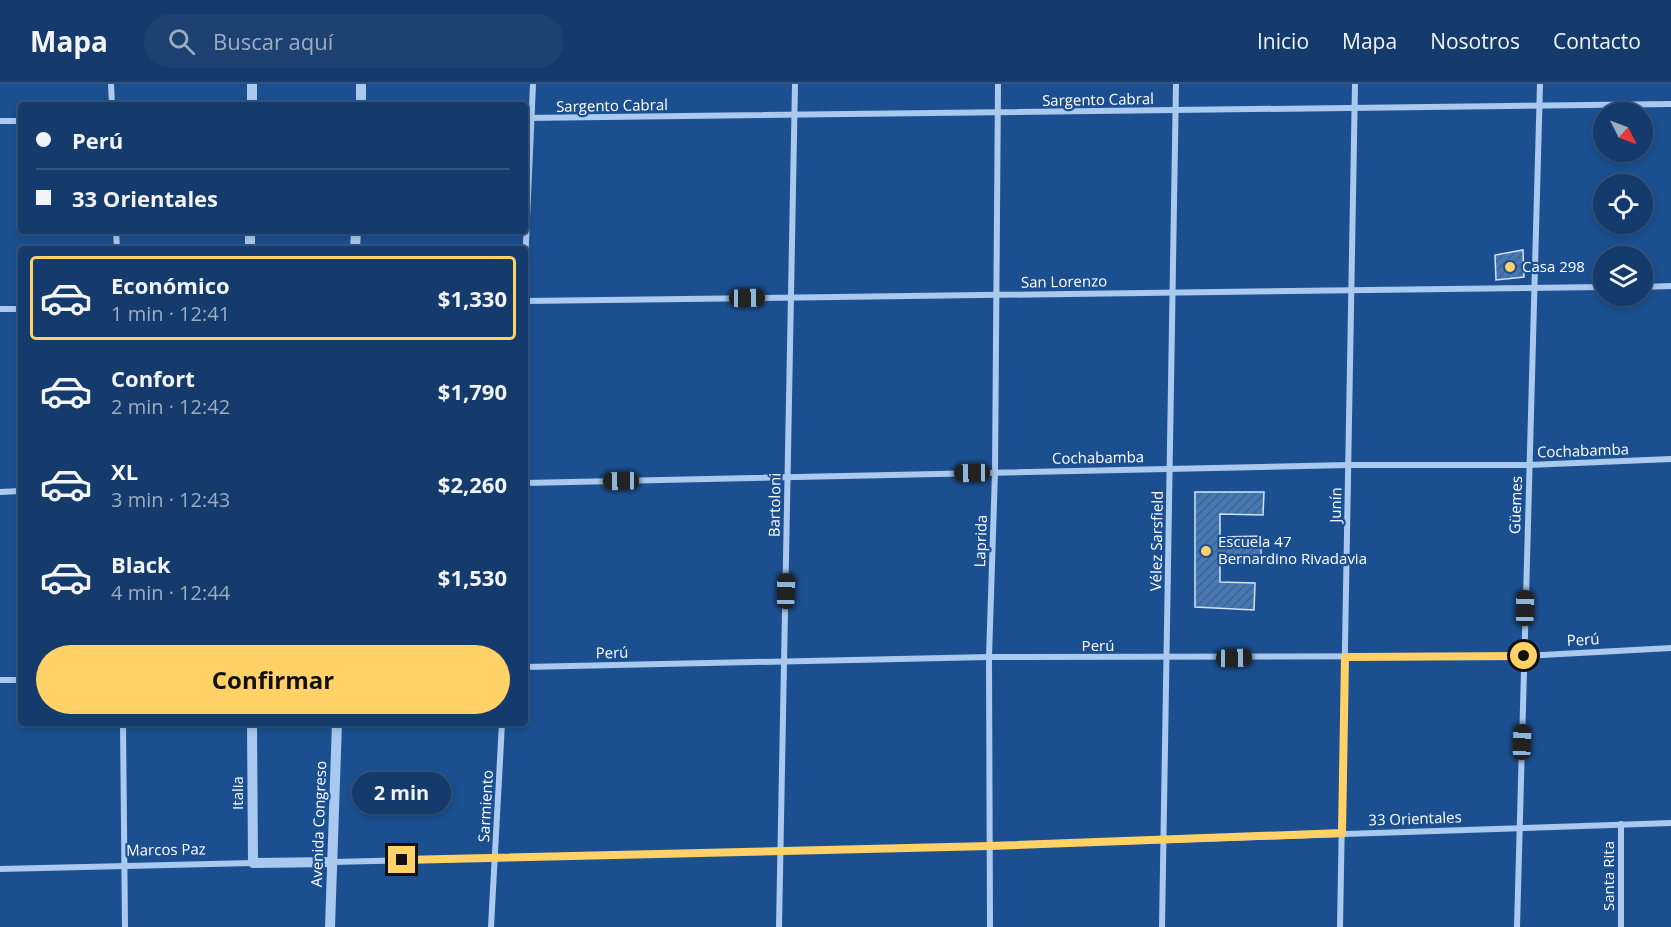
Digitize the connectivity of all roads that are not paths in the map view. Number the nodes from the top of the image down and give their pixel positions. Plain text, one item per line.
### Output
1 (111, 84) edge
2 (252, 84) edge
3 (362, 84) edge
4 (533, 84) edge
5 (795, 84) edge
6 (998, 84) edge
7 (1176, 84) edge
8 (1355, 84) edge
9 (1540, 84) edge
10 (112, 102) edge
11 (252, 102) edge
12 (361, 102) edge
13 (1671, 104) edge
14 (1539, 106) junction
15 (1354, 109) junction
16 (1175, 111) junction
17 (998, 114) junction
18 (794, 116) junction
19 (528, 118) edge
20 (0, 121) edge
21 (18, 121) edge
22 (1653, 286) edge
23 (1671, 286) edge
24 (1593, 287) edge
25 (1534, 288) junction
26 (1351, 290) junction
27 (1173, 293) junction
28 (997, 295) junction
29 (791, 298) junction
30 (528, 301) edge
31 (0, 309) edge
32 (18, 309) edge
33 (1671, 459) edge
34 (1348, 465) junction
35 (1529, 465) junction
36 (1170, 468) junction
37 (995, 472) junction
38 (788, 476) junction
39 (528, 483) edge
40 (18, 491) edge
41 (0, 492) edge
42 (1671, 648) edge
43 (1524, 656) junction
44 (989, 657) junction
45 (1345, 657) junction
46 (1168, 658) junction
47 (785, 660) junction
48 (528, 667) edge
49 (0, 680) edge
50 (18, 680) edge
51 (123, 726) edge
52 (252, 726) edge
53 (337, 726) edge
54 (502, 726) edge
55 (1671, 823) edge
56 (1621, 824) junction
57 (1519, 827) junction
58 (1342, 833) junction
59 (1165, 838) junction
60 (990, 846) junction
61 (782, 850) junction
62 (495, 857) junction
63 (332, 862) junction
64 (253, 863) junction
65 (124, 866) junction
66 (0, 869) edge
67 (125, 927) edge
68 (330, 927) edge
69 (491, 927) edge
70 (779, 927) edge
71 (990, 927) edge
72 (1162, 927) edge
73 (1341, 927) edge
74 (1517, 927) edge
75 (1621, 927) edge

1 - 10 street
2 - 11 street
3 - 12 street
4 - 19 street
5 - 18 street, Bartoloni
6 - 17 street, Laprida
7 - 16 street, Vélez Sarsfield
8 - 15 street, Junín
9 - 14 street, Güemes
13 - 14 street, Sargento Cabral
14 - 15 street, Sargento Cabral
14 - 25 street, Güemes
15 - 16 street, Sargento Cabral
15 - 26 street, Junín
16 - 17 street, Sargento Cabral
16 - 27 street, Vélez Sarsfield
17 - 18 street, Sargento Cabral
17 - 28 street, Laprida
18 - 19 street, Sargento Cabral
18 - 29 street, Bartoloni
20 - 21 street
22 - 23 street
24 - 25 street, San Lorenzo
25 - 26 street, San Lorenzo
25 - 35 street, Güemes
26 - 27 street, San Lorenzo
26 - 34 street, Junín
27 - 28 street, San Lorenzo
27 - 36 street, Vélez Sarsfield
28 - 29 street, San Lorenzo
28 - 37 street, Laprida
29 - 30 street, San Lorenzo
29 - 38 street, Bartoloni
31 - 32 street
33 - 35 street, Cochabamba
34 - 35 street, Cochabamba
34 - 36 street, Cochabamba
34 - 45 street, Junín
35 - 43 street, Güemes
36 - 37 street, Cochabamba
36 - 46 street, Vélez Sarsfield
37 - 38 street, Cochabamba
37 - 44 street, Laprida
38 - 39 street, Cochabamba
38 - 47 street, Bartoloni
40 - 41 street
42 - 43 street, Perú
43 - 45 street, Perú
43 - 57 street, Güemes
44 - 46 street, Perú
44 - 47 street, Perú
44 - 60 street, Laprida
45 - 46 street, Perú
45 - 58 street, Junín
46 - 59 street, Vélez Sarsfield
47 - 48 street, Perú
47 - 61 street, Bartoloni
49 - 50 street
51 - 65 street
52 - 64 street, Italia
53 - 63 street, Avenida Congreso
54 - 62 street, Sarmiento
55 - 56 street, 33 Orientales
56 - 57 street, 33 Orientales
56 - 75 street, Santa Rita
57 - 58 street, 33 Orientales
57 - 74 street, Güemes
58 - 59 street, 33 Orientales
58 - 73 street, Junín
59 - 60 street, 33 Orientales
59 - 72 street, Vélez Sarsfield
60 - 61 street, 33 Orientales
60 - 71 street, Laprida
61 - 62 street, 33 Orientales
61 - 70 street, Bartoloni
62 - 63 street, 33 Orientales
62 - 69 street, Sarmiento
63 - 64 street, Marcos Paz
63 - 68 street, Avenida Congreso
64 - 65 street, Marcos Paz
65 - 66 street, Marcos Paz
65 - 67 street

